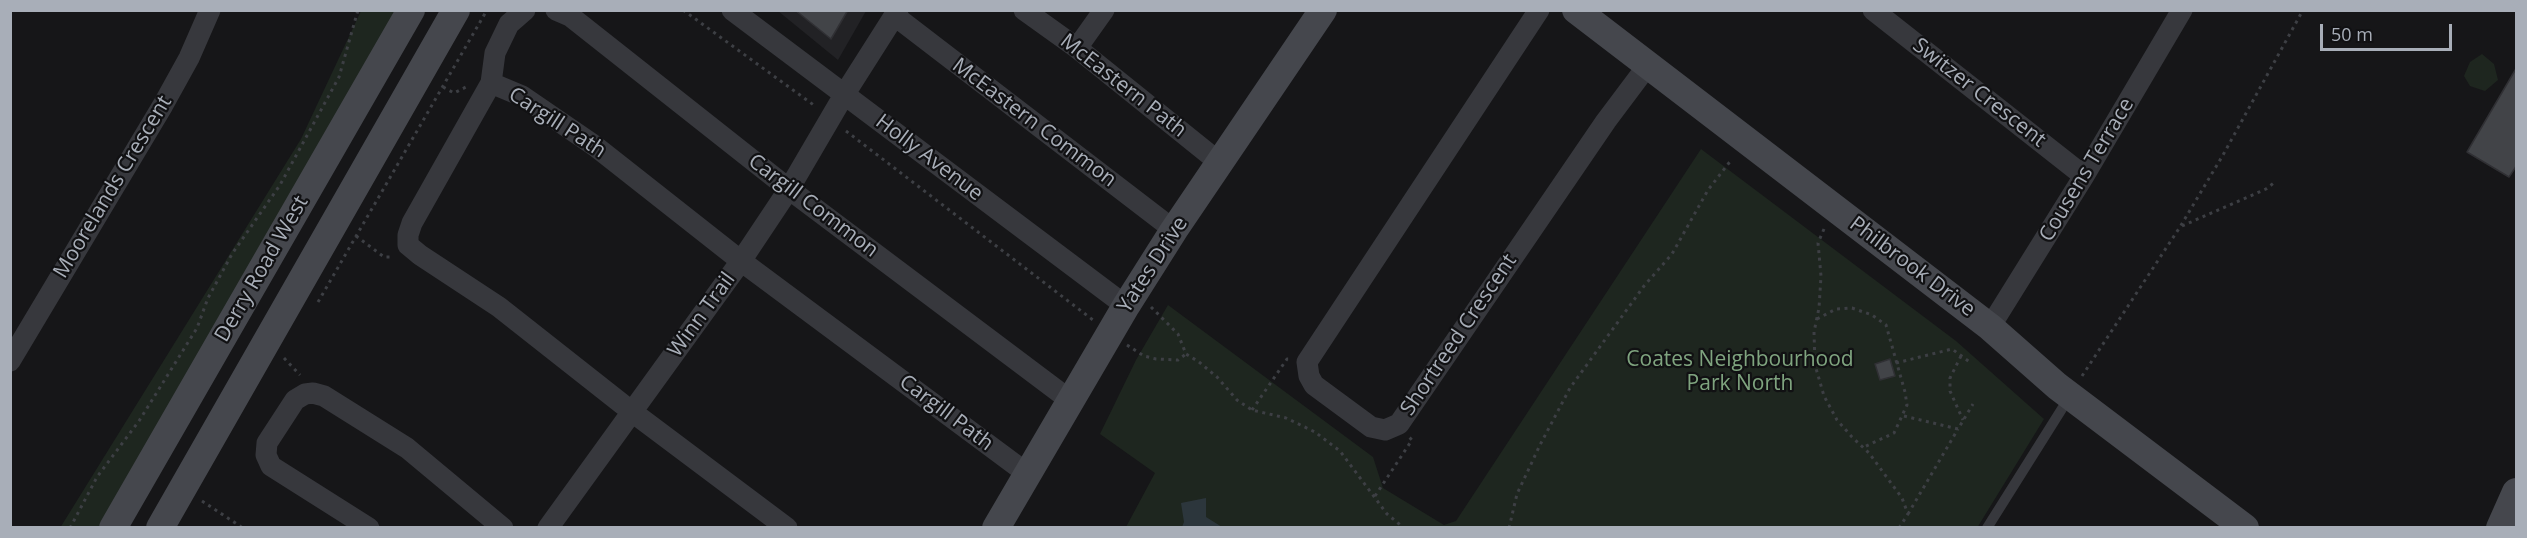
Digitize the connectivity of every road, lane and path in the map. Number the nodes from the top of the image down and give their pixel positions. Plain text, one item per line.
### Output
1 (210, 10) edge
2 (358, 10) edge
3 (411, 10) edge
4 (456, 10) edge
5 (525, 10) edge
6 (556, 10) edge
7 (683, 10) edge
8 (732, 10) edge
9 (1024, 10) edge
10 (1104, 10) edge
11 (1323, 10) edge
12 (1539, 10) edge
13 (1576, 10) edge
14 (1873, 10) edge
15 (2182, 10) edge
16 (2303, 10) edge
17 (893, 12) edge
18 (1077, 48) junction
19 (1648, 65) junction
20 (421, 73) junction
21 (491, 83) junction
22 (844, 95) junction
23 (830, 119) junction
24 (1747, 141) junction
25 (1220, 163) junction
26 (2084, 176) junction
27 (2275, 182) dead end
28 (789, 189) junction
29 (1836, 210) junction
30 (2180, 227) junction
31 (1174, 230) junction
32 (356, 236) dead end
33 (420, 255) junction
34 (741, 261) junction
35 (1130, 299) junction
36 (1817, 319) junction
37 (1990, 327) junction
38 (1109, 334) junction
39 (265, 346) junction
40 (1185, 354) junction
41 (1961, 356) junction
42 (10, 361) edge
43 (1307, 362) junction
44 (1896, 363) junction
45 (1971, 363) dead end
46 (314, 393) junction
47 (2070, 394) junction
48 (1071, 401) junction
49 (1973, 404) dead end
50 (1252, 410) junction
51 (631, 411) junction
52 (1904, 416) junction
53 (1964, 421) junction
54 (1399, 424) junction
55 (1958, 429) junction
56 (1863, 447) junction
57 (1029, 475) junction
58 (182, 490) junction
59 (2517, 492) edge
60 (1375, 496) junction
61 (1908, 514) junction
62 (70, 528) edge
63 (113, 528) edge
64 (160, 528) edge
65 (243, 528) edge
66 (369, 528) edge
67 (503, 528) edge
68 (548, 528) edge
69 (786, 528) edge
70 (996, 528) edge
71 (1404, 528) edge
72 (1509, 528) edge
73 (1899, 528) edge
74 (1987, 528) edge
75 (2245, 528) edge
76 (2500, 528) edge

1 - 42 street, Moorelands Crescent
2 - 62 path
3 - 63 street, Derry Road West
4 - 20 street, Derry Road West
5 - 21 street
6 - 28 street, Cargill Common
7 - 23 path
8 - 22 street, Holly Avenue
9 - 18 street, McEastern Path
10 - 18 street
11 - 25 street, Yates Drive
12 - 43 street
13 - 19 street, Philbrook Drive
14 - 26 street, Switzer Crescent
15 - 26 street, Cousens Terrace
16 - 30 path
17 - 22 street, Winn Trail
17 - 31 street, McEastern Common
18 - 25 street, McEastern Path
19 - 24 street, Philbrook Drive
19 - 54 street, Shortreed Crescent
20 - 21 path
20 - 39 street, Derry Road West
21 - 33 street, Cargill Path
21 - 34 street, Cargill Path
22 - 23 street, Winn Trail
22 - 35 street, Holly Avenue
23 - 28 street, Winn Trail
23 - 38 path
24 - 29 street, Philbrook Drive
24 - 72 path
25 - 31 street, Yates Drive
26 - 37 street, Cousens Terrace
27 - 30 path
28 - 34 street, Winn Trail
28 - 48 street, Cargill Common
29 - 36 path
29 - 37 street, Philbrook Drive
30 - 47 path
31 - 35 street, Yates Drive
32 - 33 path
33 - 51 street
34 - 51 street, Winn Trail
34 - 57 street, Cargill Path
35 - 38 street, Yates Drive
35 - 40 path
36 - 44 path
36 - 56 path
37 - 47 street, Philbrook Drive
38 - 40 path
38 - 48 street, Yates Drive
39 - 46 path
39 - 58 street, Derry Road West
40 - 50 path
41 - 44 path
41 - 45 path
41 - 53 path
43 - 50 path
43 - 54 street, Shortreed Crescent
44 - 52 path
46 - 66 street
46 - 67 street
47 - 74 lane
47 - 75 street, Philbrook Drive
48 - 57 street, Yates Drive
49 - 53 path
50 - 60 path
51 - 68 street, Winn Trail
51 - 69 street
52 - 55 path
52 - 56 path
53 - 55 path
54 - 60 path
55 - 61 path
56 - 61 path
57 - 70 street, Yates Drive
58 - 64 street, Derry Road West
58 - 65 path
59 - 76 street
60 - 71 path
61 - 73 path

